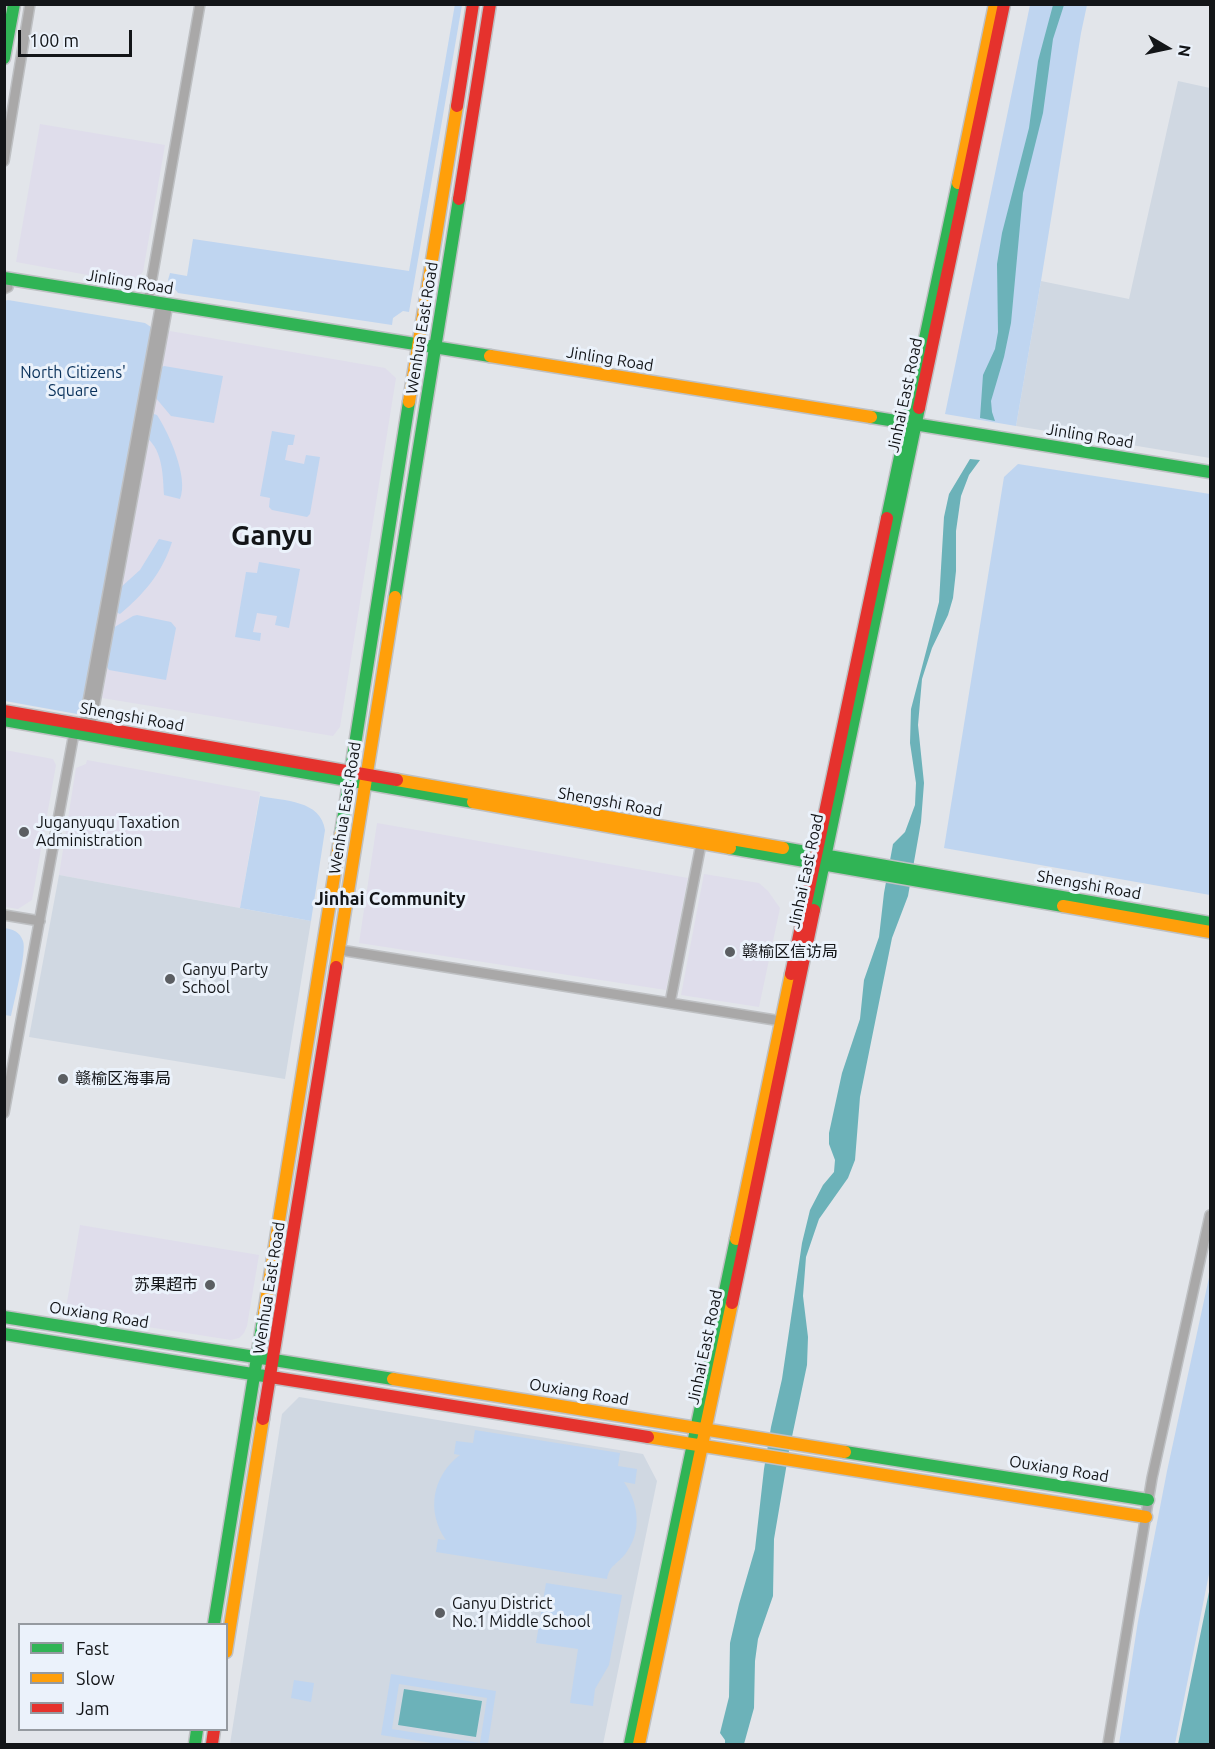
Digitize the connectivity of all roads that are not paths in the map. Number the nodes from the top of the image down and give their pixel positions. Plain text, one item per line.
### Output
1 (14, 4) edge
2 (30, 4) edge
3 (200, 4) edge
4 (473, 4) edge
5 (490, 4) edge
6 (995, 4) edge
7 (1004, 4) edge
8 (4, 58) edge
9 (4, 161) edge
10 (7, 282) edge
11 (160, 306) junction
12 (418, 349) junction
13 (435, 351) junction
14 (910, 428) junction
15 (1210, 472) edge
16 (1210, 480) edge
17 (4, 711) edge
18 (4, 720) edge
19 (84, 731) junction
20 (350, 777) junction
21 (366, 780) junction
22 (701, 844) junction
23 (820, 860) junction
24 (4, 915) edge
25 (40, 921) junction
26 (1210, 923) edge
27 (1210, 932) edge
28 (339, 950) junction
29 (670, 1003) junction
30 (781, 1021) junction
31 (4, 1113) edge
32 (1210, 1215) edge
33 (4, 1317) edge
34 (4, 1334) edge
35 (257, 1358) junction
36 (274, 1360) junction
37 (254, 1374) junction
38 (271, 1377) junction
39 (700, 1428) junction
40 (697, 1445) junction
41 (1148, 1500) junction
42 (1146, 1517) junction
43 (214, 1623) edge
44 (228, 1640) edge
45 (630, 1744) edge
46 (639, 1744) edge
47 (1108, 1744) edge

1 - 8 main road
2 - 9 street
3 - 11 street
4 - 12 main road, Wenhua East Road
5 - 13 main road, Wenhua East Road
6 - 14 main road, Jinhai East Road
7 - 14 main road, Jinhai East Road
10 - 11 main road, Jinling Road
11 - 12 main road, Jinling Road
11 - 19 street
12 - 13 main road, Jinling Road
12 - 20 main road, Wenhua East Road
13 - 14 main road, Jinling Road
13 - 21 main road, Wenhua East Road
14 - 15 main road, Jinling Road
14 - 16 main road, Jinling Road
14 - 23 main road, Jinhai East Road
17 - 19 main road, Shengshi Road
18 - 19 main road, Shengshi Road
19 - 20 main road, Shengshi Road
19 - 25 street
20 - 21 main road, Shengshi Road
20 - 35 main road, Wenhua East Road
21 - 22 main road, Shengshi Road
21 - 23 main road, Shengshi Road
21 - 28 main road, Wenhua East Road
22 - 23 main road, Shengshi Road
22 - 29 street
23 - 26 main road, Shengshi Road
23 - 27 main road, Shengshi Road
23 - 30 main road, Jinhai East Road
23 - 39 main road, Jinhai East Road
24 - 25 street
25 - 31 street
28 - 29 street
28 - 36 main road, Wenhua East Road
29 - 30 street
30 - 39 main road, Jinhai East Road
32 - 41 street
33 - 35 main road, Ouxiang Road
34 - 37 main road, Ouxiang Road
35 - 36 main road, Ouxiang Road
35 - 37 main road, Wenhua East Road
36 - 38 main road, Wenhua East Road
36 - 39 main road, Ouxiang Road
37 - 38 main road, Ouxiang Road
37 - 43 main road, Wenhua East Road
38 - 40 main road, Ouxiang Road
38 - 44 main road, Wenhua East Road
39 - 40 main road, Jinhai East Road
39 - 41 main road, Ouxiang Road
40 - 42 main road, Ouxiang Road
40 - 45 main road, Jinhai East Road
40 - 46 main road, Jinhai East Road
41 - 42 street
42 - 47 street

